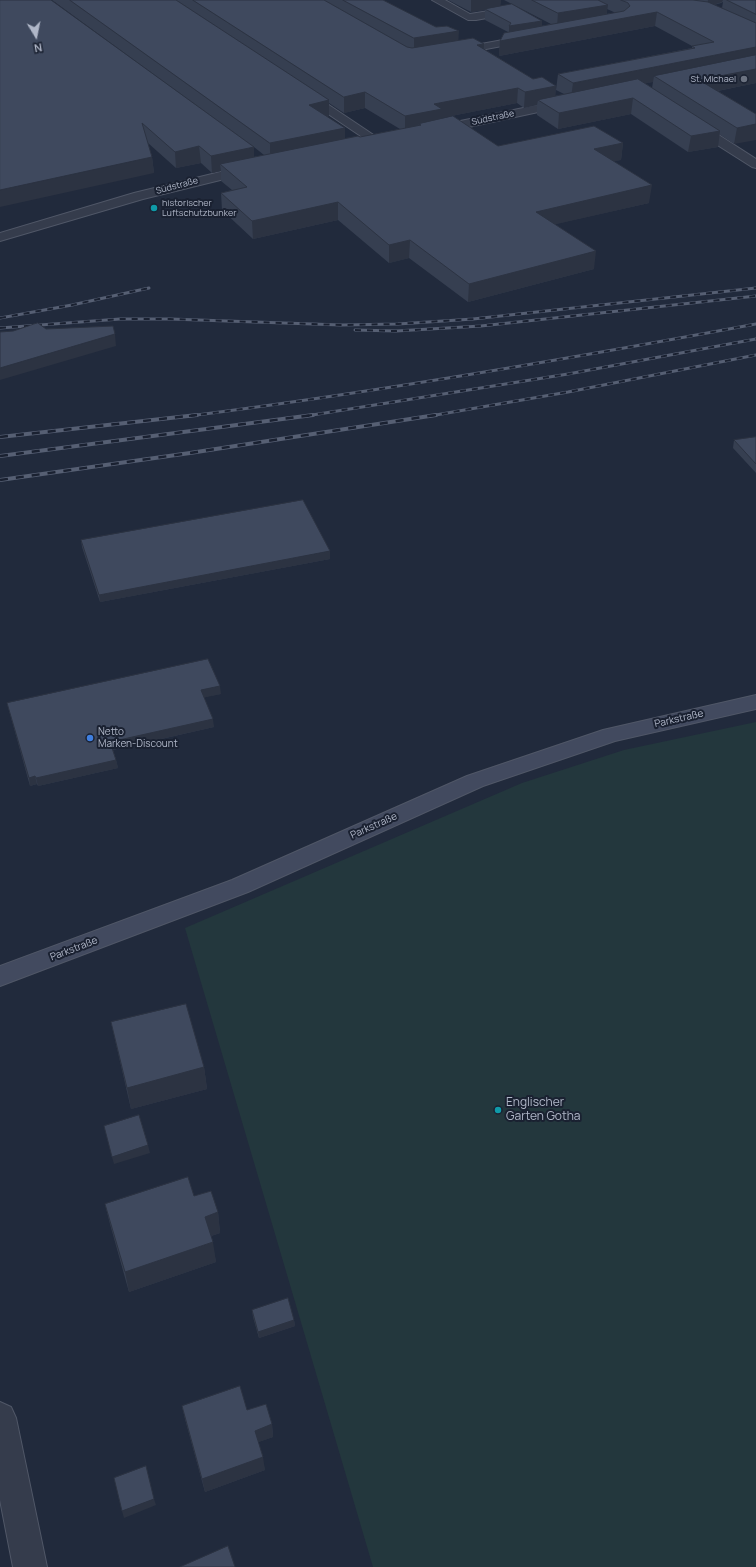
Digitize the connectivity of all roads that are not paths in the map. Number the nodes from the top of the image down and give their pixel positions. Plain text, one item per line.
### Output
1 (437, 0) edge
2 (502, 3) dead end
3 (541, 36) edge
4 (475, 48) junction
5 (446, 53) edge
6 (493, 58) edge
7 (292, 85) edge
8 (553, 94) edge
9 (682, 117) edge
10 (423, 133) edge
11 (393, 139) edge
12 (378, 142) junction
13 (364, 145) edge
14 (756, 164) edge
15 (260, 167) edge
16 (0, 237) edge
17 (756, 702) edge
18 (0, 976) edge
19 (0, 1418) edge
20 (30, 1567) edge

1 - 2 street
3 - 4 street
4 - 5 street
4 - 6 street
7 - 12 street
8 - 10 street, Südstraße
9 - 14 street
11 - 12 street
12 - 13 street
15 - 16 street, Südstraße
17 - 18 street, Parkstraße
19 - 20 street

